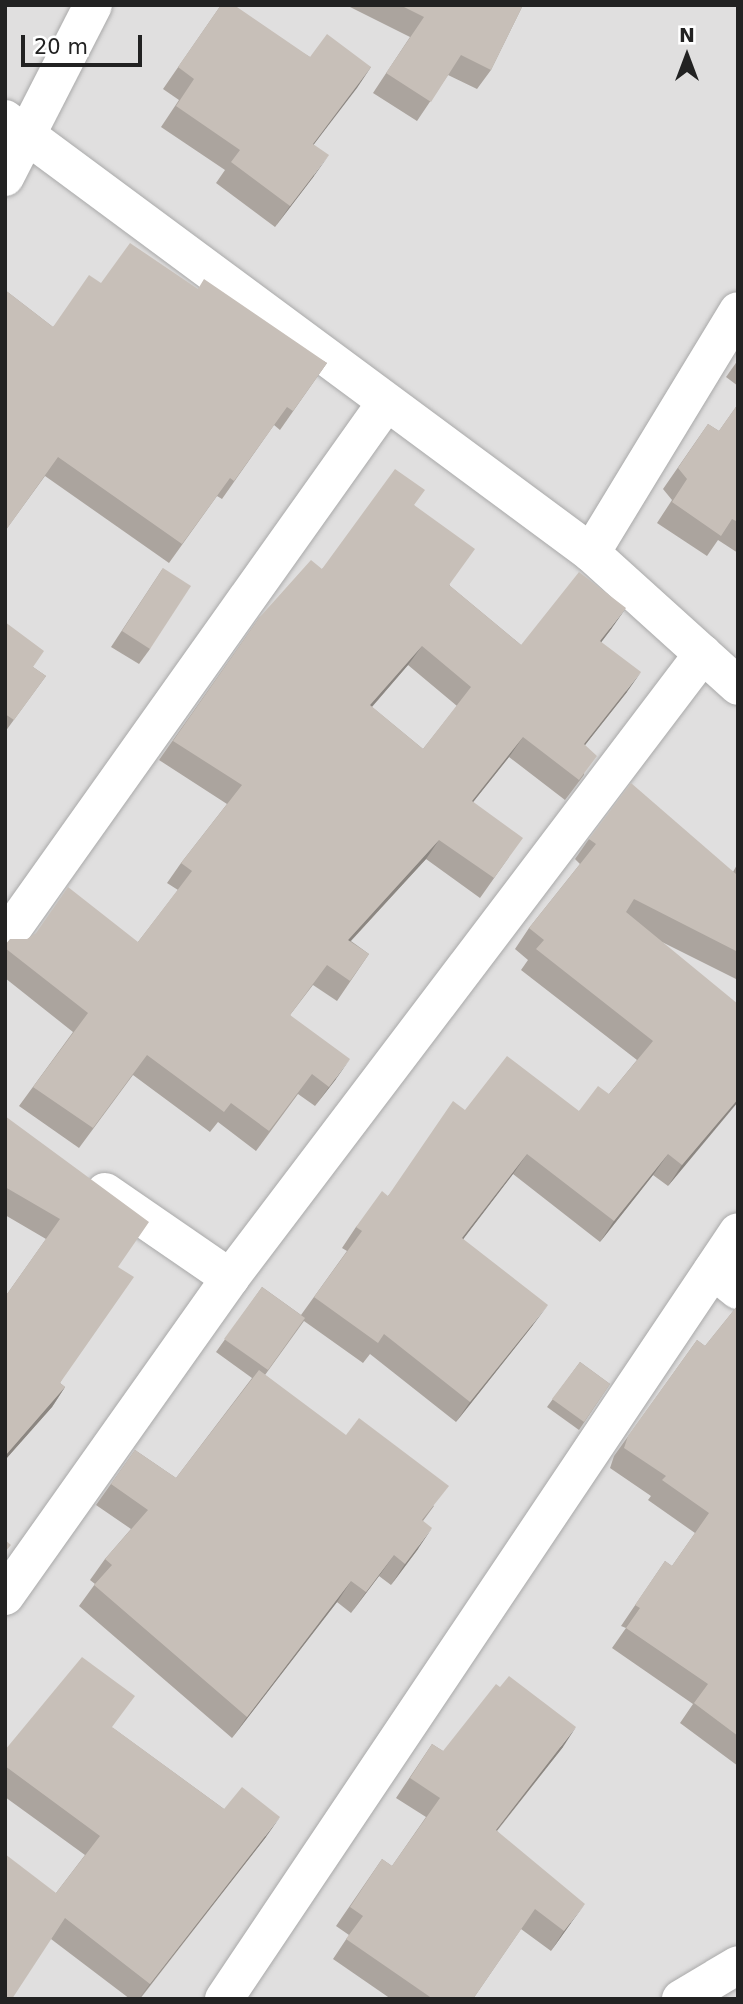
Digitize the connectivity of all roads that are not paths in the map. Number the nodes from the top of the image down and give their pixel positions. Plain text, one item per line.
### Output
1 (93, 5) edge
2 (17, 127) edge
3 (5, 177) edge
4 (738, 311) edge
5 (385, 404) junction
6 (592, 553) junction
7 (703, 654) junction
8 (738, 685) edge
9 (5, 939) edge
10 (73, 1169) edge
11 (738, 1232) edge
12 (230, 1278) junction
13 (725, 1280) edge
14 (5, 1596) edge
15 (738, 1965) edge
16 (224, 1999) edge
17 (681, 1999) edge

1 - 2 street
2 - 3 street
2 - 5 street
4 - 6 street
5 - 6 street
5 - 9 street
6 - 7 street
7 - 8 street
7 - 12 street
10 - 12 street
11 - 13 street
12 - 14 street
13 - 16 street
15 - 17 street

